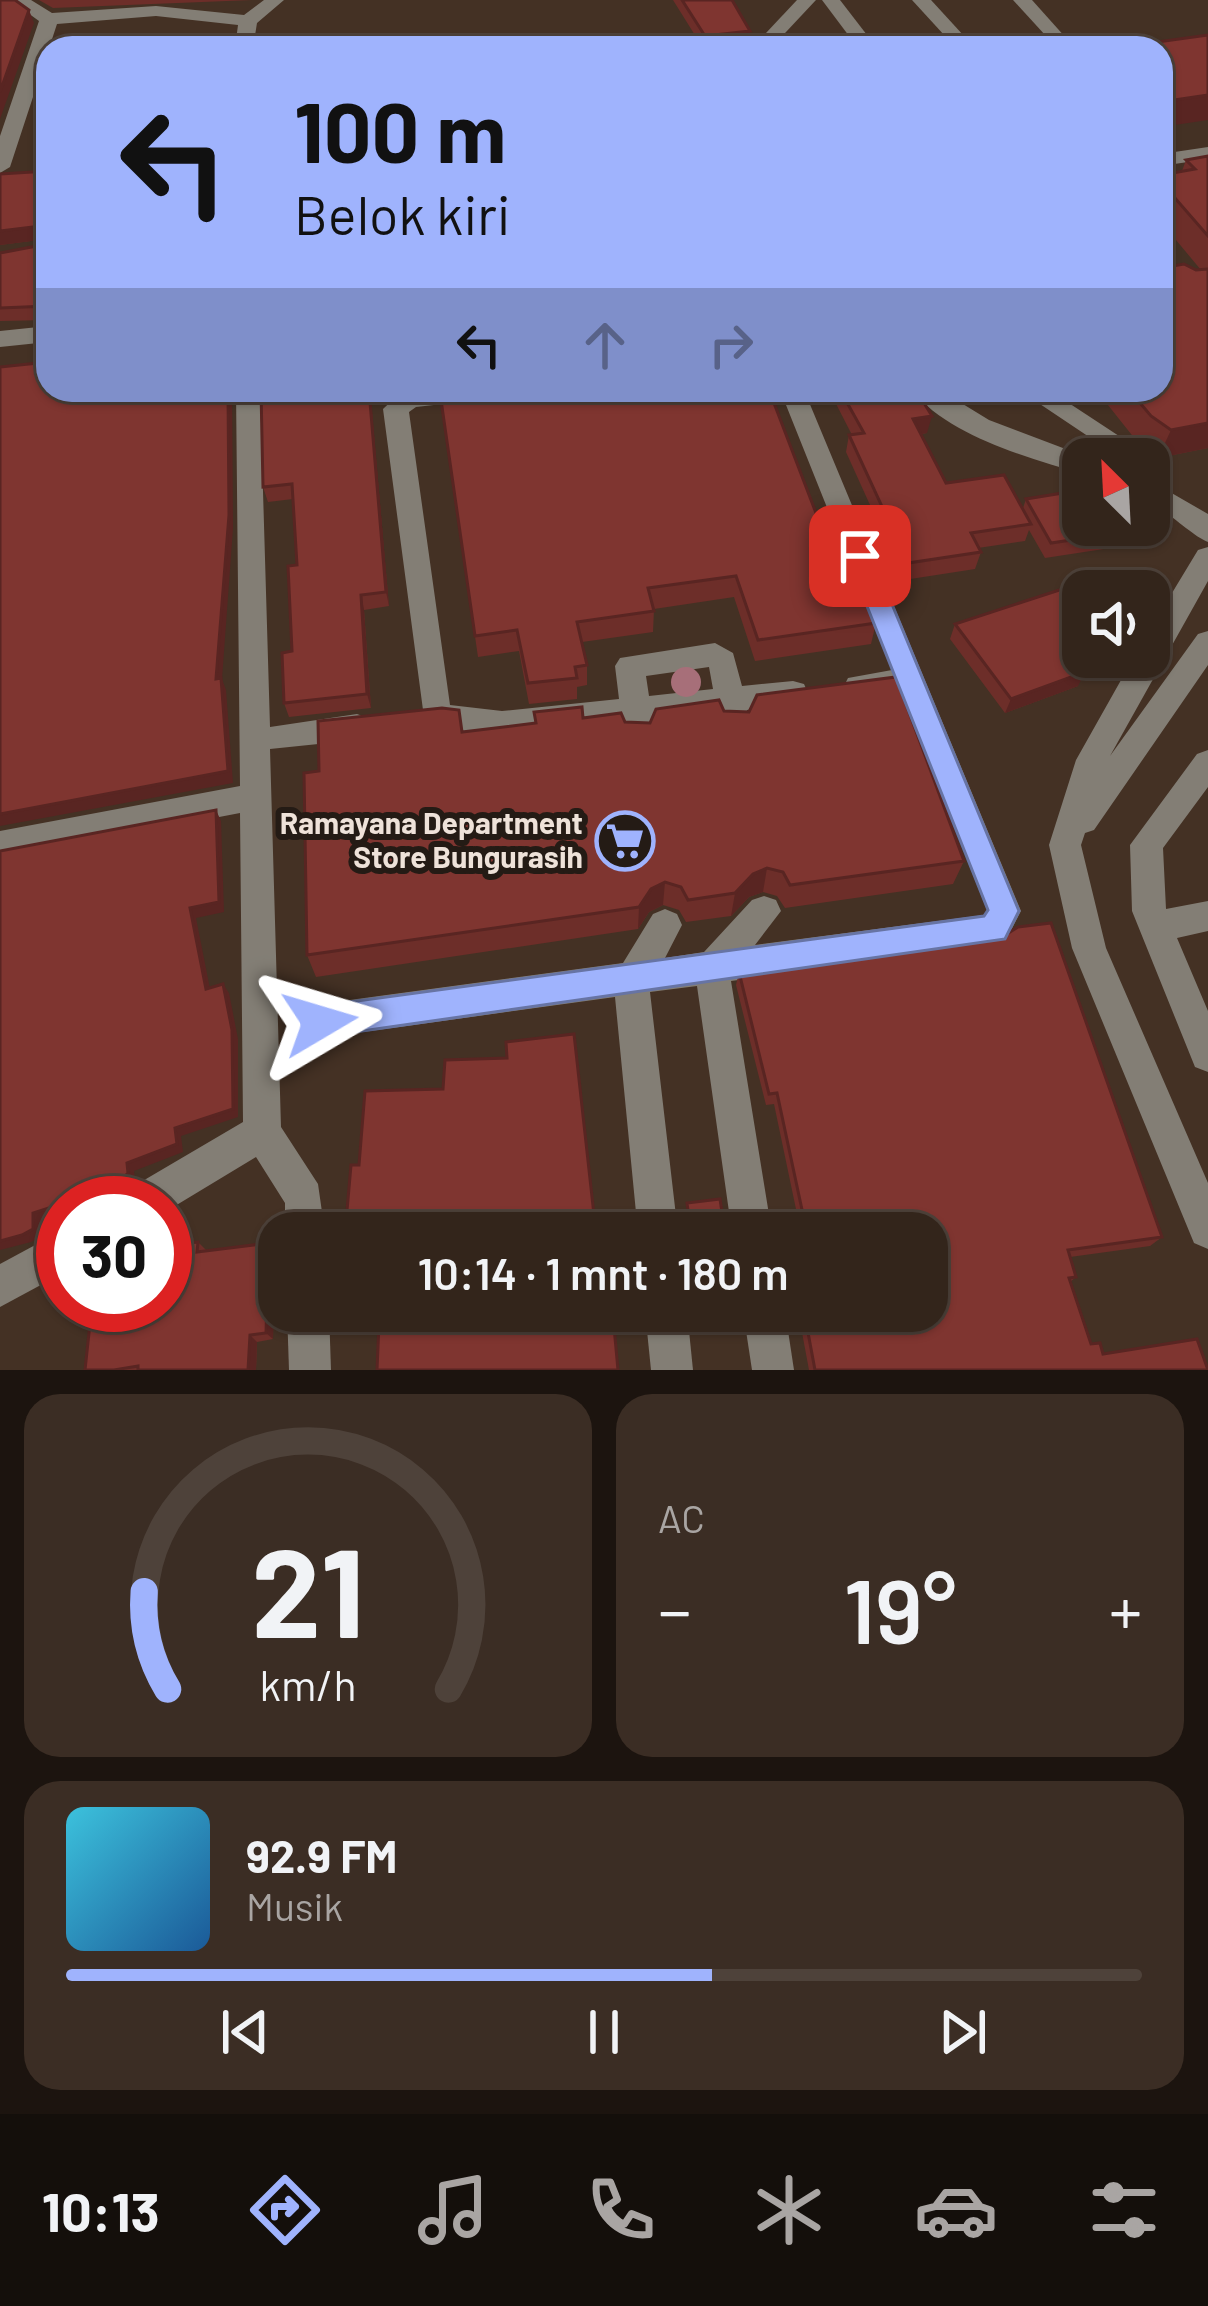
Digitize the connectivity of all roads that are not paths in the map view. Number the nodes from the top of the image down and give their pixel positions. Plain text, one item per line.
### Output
1 (19, 0) edge
2 (275, 0) edge
3 (807, 0) edge
4 (831, 0) edge
5 (921, 0) edge
6 (1022, 0) edge
7 (107, 7) edge
8 (50, 19) junction
9 (248, 21) junction
10 (780, 27) junction
11 (43, 36) edge
12 (246, 36) edge
13 (771, 36) edge
14 (786, 36) edge
15 (859, 36) edge
16 (955, 36) edge
17 (1058, 36) edge
18 (36, 55) edge
19 (3, 141) edge
20 (1208, 153) edge
21 (1173, 158) edge
22 (5, 173) edge
23 (36, 335) edge
24 (0, 339) edge
25 (248, 402) edge
26 (405, 402) edge
27 (797, 402) edge
28 (938, 402) edge
29 (1049, 402) edge
30 (1107, 438) edge
31 (1062, 458) edge
32 (1170, 500) edge
33 (1208, 532) edge
34 (1208, 557) edge
35 (1170, 621) edge
36 (1208, 642) edge
37 (1137, 678) edge
38 (911, 680) junction
39 (732, 712) junction
40 (413, 719) junction
41 (636, 722) junction
42 (274, 738) dead end
43 (1208, 764) edge
44 (259, 796) junction
45 (1065, 844) junction
46 (0, 845) edge
47 (764, 911) dead end
48 (1208, 916) edge
49 (665, 926) dead end
50 (1156, 927) junction
51 (712, 969) junction
52 (632, 982) junction
53 (320, 1022) dead end
54 (1208, 1054) edge
55 (262, 1132) junction
56 (188, 1176) edge
57 (304, 1212) edge
58 (656, 1212) edge
59 (749, 1212) edge
60 (1208, 1229) edge
61 (36, 1266) edge
62 (0, 1287) edge
63 (309, 1332) edge
64 (668, 1332) edge
65 (767, 1332) edge
66 (310, 1370) edge
67 (672, 1370) edge
68 (773, 1370) edge

1 - 8 street
2 - 9 street
3 - 10 street
4 - 15 street
5 - 16 street
6 - 17 street
7 - 8 street
7 - 9 street
8 - 11 street
9 - 12 street
10 - 13 street
10 - 14 street
18 - 19 street
19 - 22 street
20 - 21 street
23 - 24 street
25 - 44 street
26 - 40 street
27 - 38 street
28 - 31 street
29 - 30 street
32 - 33 street
34 - 35 street
36 - 45 street
37 - 45 street
38 - 39 street
38 - 51 street
39 - 41 street
39 - 41 street
40 - 41 street
40 - 42 street
43 - 50 street
44 - 46 street
44 - 55 street
45 - 60 street
47 - 51 street
48 - 50 street
49 - 52 street
50 - 54 street
51 - 52 street
51 - 59 street
52 - 53 street
52 - 58 street
55 - 56 street
55 - 57 street
61 - 62 street
63 - 66 street
64 - 67 street
65 - 68 street

